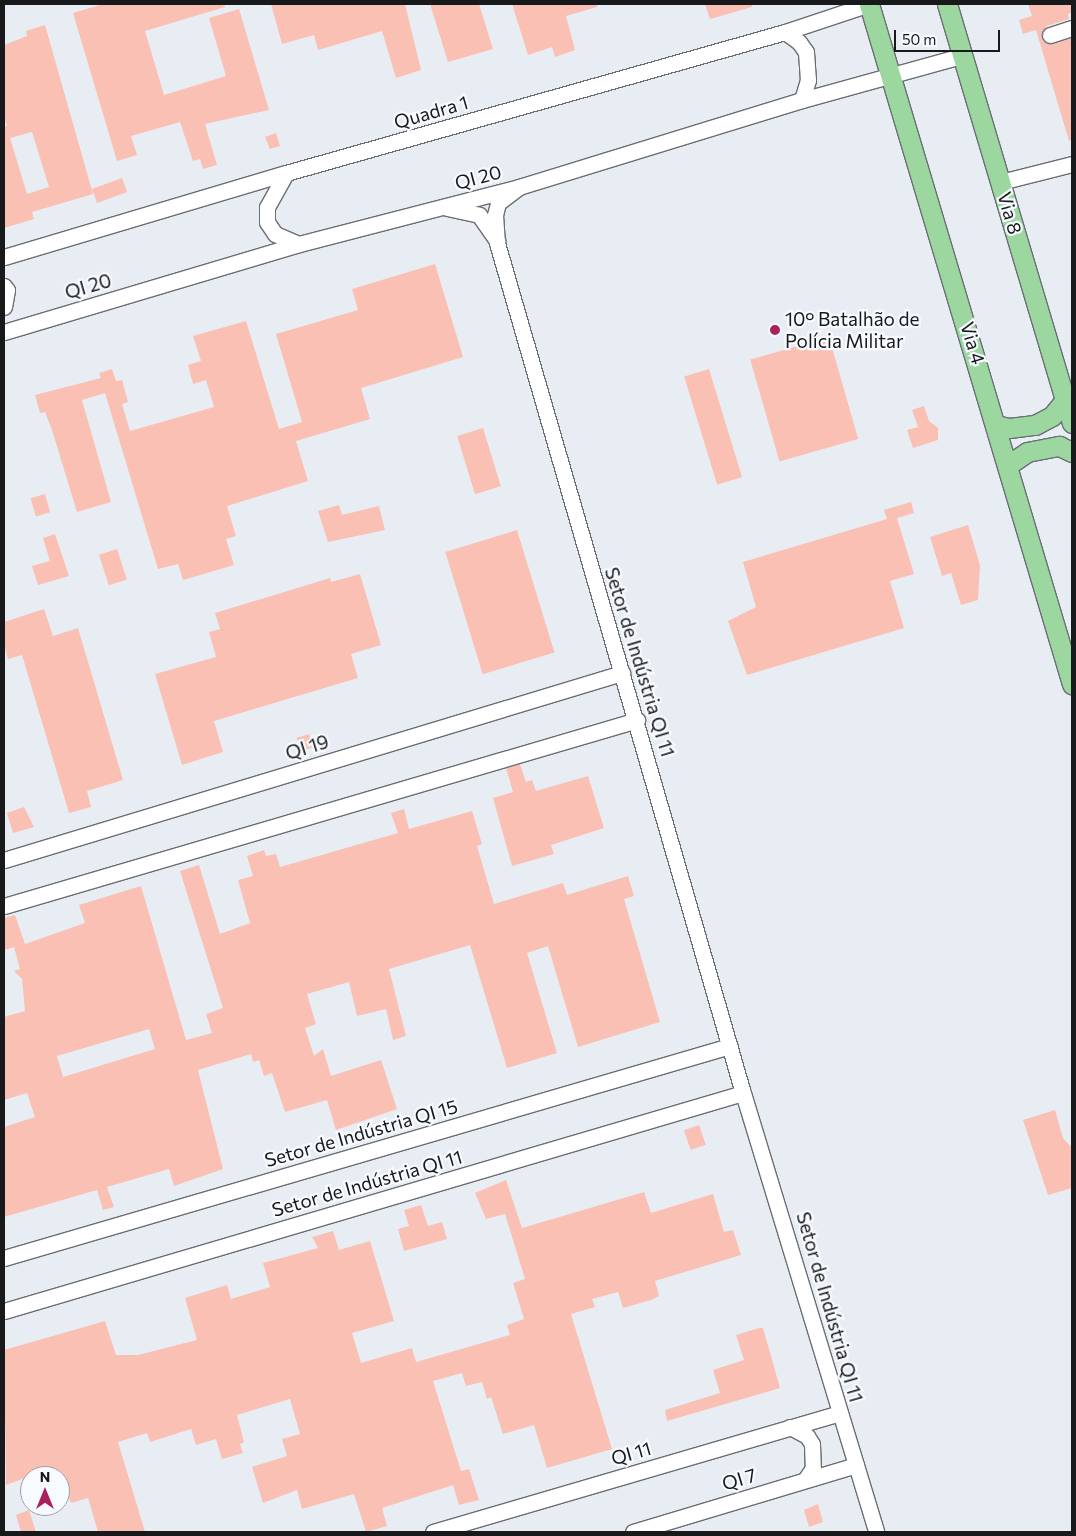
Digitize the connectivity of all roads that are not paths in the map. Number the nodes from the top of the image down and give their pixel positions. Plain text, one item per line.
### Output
1 (869, 4) edge
2 (947, 4) edge
3 (1072, 28) edge
4 (785, 32) junction
5 (1050, 35) dead end
6 (961, 56) junction
7 (890, 75) junction
8 (802, 100) junction
9 (1072, 164) edge
10 (286, 173) junction
11 (1001, 182) junction
12 (519, 186) junction
13 (441, 207) junction
14 (497, 242) junction
15 (299, 244) junction
16 (4, 257) edge
17 (4, 286) edge
18 (4, 307) edge
19 (4, 332) edge
20 (1065, 400) junction
21 (1072, 423) edge
22 (996, 425) junction
23 (1072, 452) edge
24 (1008, 465) junction
25 (622, 673) junction
26 (1072, 684) edge
27 (637, 720) junction
28 (4, 860) edge
29 (4, 906) edge
30 (730, 1046) junction
31 (742, 1094) junction
32 (4, 1258) edge
33 (4, 1311) edge
34 (840, 1412) junction
35 (790, 1427) junction
36 (856, 1465) junction
37 (805, 1480) junction
38 (433, 1532) edge
39 (633, 1532) edge
40 (876, 1532) edge

1 - 4 street, Quadra 1
1 - 7 main road, Via 4
2 - 6 main road, Via 8
3 - 5 street
4 - 8 street
4 - 10 street, Quadra 1
6 - 7 street, QI 20
6 - 11 main road, Via 8
7 - 8 street, QI 20
7 - 22 main road, Via 4
8 - 12 street, QI 20
9 - 11 street
10 - 15 street
10 - 16 street, Quadra 1
11 - 20 main road, Via 8
12 - 13 street, QI 20
12 - 14 street
13 - 14 street
13 - 15 street, QI 20
14 - 25 street, Setor de Indústria QI 11
15 - 19 street, QI 20
17 - 18 street
20 - 21 main road, Via 8
20 - 22 main road
22 - 24 main road, Via 4
23 - 24 main road
24 - 26 main road, Via 4
25 - 27 street, Setor de Indústria QI 11
25 - 28 street, QI 19
27 - 29 street
27 - 30 street, Setor de Indústria QI 11
30 - 31 street, Setor de Indústria QI 11
30 - 32 street, Setor de Indústria QI 15
31 - 33 street, Setor de Indústria QI 11
31 - 34 street, Setor de Indústria QI 11
34 - 35 street, QI 11
34 - 36 street, Setor de Indústria QI 11
35 - 37 street
35 - 38 street, QI 11
36 - 37 street, QI 7
36 - 40 street, Setor de Indústria QI 11
37 - 39 street, QI 7

